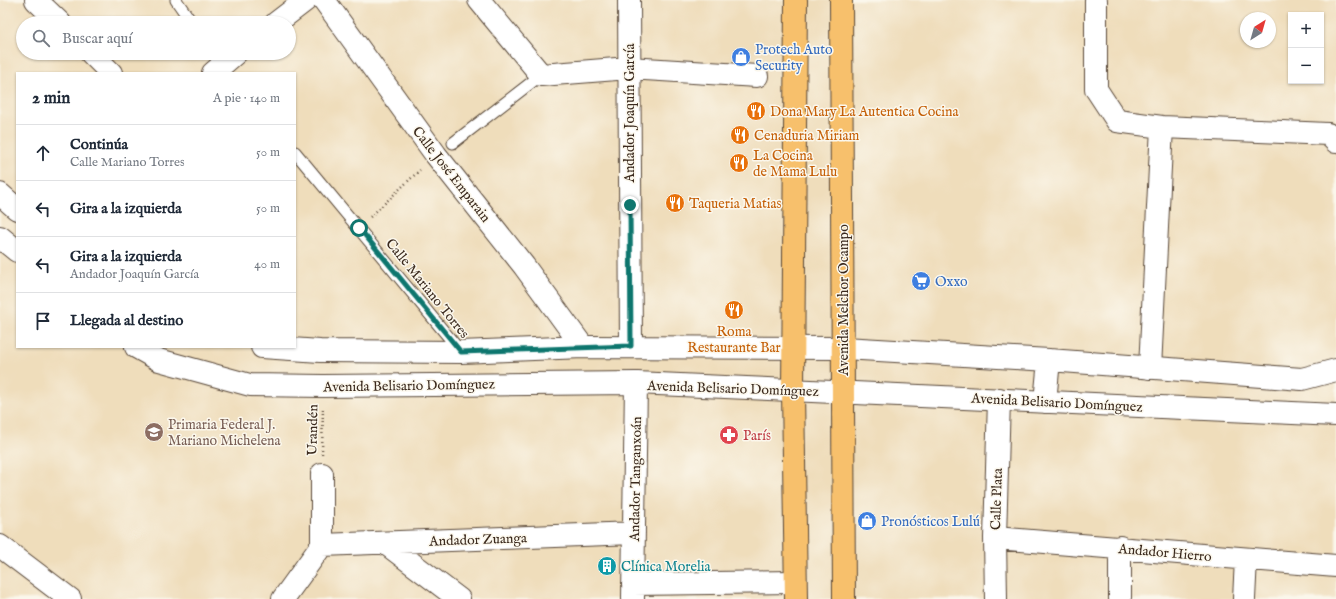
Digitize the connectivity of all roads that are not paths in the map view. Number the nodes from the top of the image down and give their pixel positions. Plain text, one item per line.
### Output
1 (36, 0) edge
2 (176, 0) edge
3 (306, 0) edge
4 (324, 0) edge
5 (479, 0) edge
6 (629, 0) edge
7 (796, 0) edge
8 (841, 0) edge
9 (1096, 0) edge
10 (53, 16) edge
11 (187, 16) edge
12 (285, 16) edge
13 (97, 60) edge
14 (629, 68) junction
15 (110, 72) edge
16 (541, 75) junction
17 (757, 76) dead end
18 (1162, 127) junction
19 (1336, 142) edge
20 (445, 149) junction
21 (296, 153) edge
22 (0, 194) edge
23 (16, 207) edge
24 (0, 236) edge
25 (16, 250) edge
26 (631, 346) junction
27 (583, 347) junction
28 (794, 347) junction
29 (138, 348) edge
30 (276, 348) edge
31 (844, 348) junction
32 (461, 352) junction
33 (1048, 360) junction
34 (1150, 368) junction
35 (1336, 370) edge
36 (636, 383) junction
37 (793, 390) junction
38 (842, 392) junction
39 (999, 399) junction
40 (1045, 402) junction
41 (1336, 415) edge
42 (322, 474) road end
43 (634, 533) junction
44 (995, 538) junction
45 (385, 543) junction
46 (322, 545) junction
47 (0, 546) edge
48 (1120, 547) junction
49 (1246, 559) junction
50 (1336, 566) edge
51 (633, 591) edge
52 (795, 591) edge
53 (70, 599) edge
54 (283, 599) edge
55 (459, 599) edge
56 (844, 599) edge
57 (996, 599) edge
58 (1120, 599) edge
59 (1244, 599) edge

1 - 10 street
2 - 11 lane
3 - 12 street
4 - 20 street, Calle José Emparain
5 - 16 street
6 - 14 street, Andador Joaquín García
7 - 28 main road
8 - 31 main road, Avenida Melchor Ocampo
9 - 18 street
13 - 15 street
14 - 16 street
14 - 17 street
14 - 26 street, Andador Joaquín García
16 - 20 lane
18 - 19 street
18 - 34 street
20 - 27 street, Calle José Emparain
21 - 32 lane, Calle Mariano Torres
22 - 23 street
24 - 25 street
26 - 27 street
26 - 28 street
27 - 32 street
28 - 31 street
28 - 37 main road
29 - 36 street, Avenida Belisario Domínguez
30 - 32 street
31 - 33 street
31 - 38 main road, Avenida Melchor Ocampo
33 - 34 street
33 - 40 street
34 - 35 street
36 - 37 street, Avenida Belisario Domínguez
36 - 43 street, Andador Tanganxoán
37 - 38 street, Avenida Belisario Domínguez
37 - 52 main road
38 - 39 street, Avenida Belisario Domínguez
38 - 56 main road, Avenida Melchor Ocampo
39 - 40 street, Avenida Belisario Domínguez
39 - 44 street, Calle Plata
40 - 41 street, Avenida Belisario Domínguez
42 - 46 street
43 - 45 street, Andador Zuanga
43 - 51 street, Andador Tanganxoán
44 - 48 street, Andador Hierro
44 - 57 street, Calle Plata
45 - 46 street, Andador Zuanga
45 - 55 street
46 - 54 street
47 - 53 street
48 - 49 street, Andador Hierro
48 - 58 street
49 - 50 street, Andador Hierro
49 - 59 street
51 - 52 street

